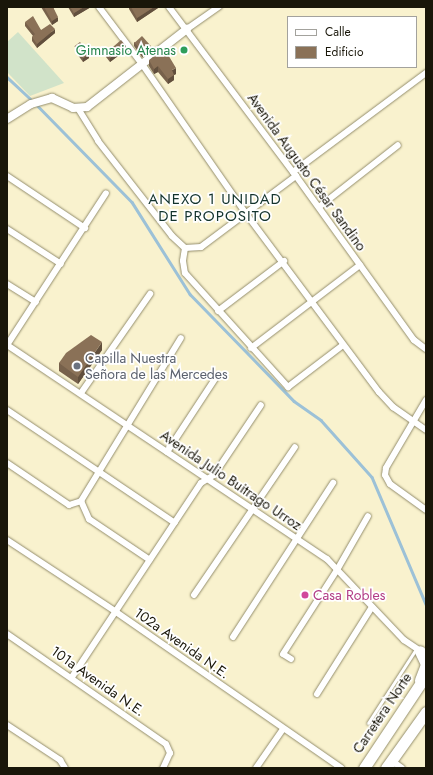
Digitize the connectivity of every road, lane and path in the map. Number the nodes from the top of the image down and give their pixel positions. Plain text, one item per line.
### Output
1 (98, 7) edge
2 (169, 7) edge
3 (219, 7) edge
4 (187, 29) junction
5 (142, 64) junction
6 (426, 73) edge
7 (79, 110) junction
8 (7, 119) edge
9 (398, 145) dead end
10 (295, 174) junction
11 (7, 176) edge
12 (106, 193) dead end
13 (319, 207) junction
14 (247, 215) junction
15 (85, 228) junction
16 (7, 229) edge
17 (185, 248) junction
18 (284, 261) junction
19 (61, 264) junction
20 (360, 265) junction
21 (7, 284) edge
22 (150, 294) dead end
23 (36, 302) junction
24 (312, 302) junction
25 (218, 311) junction
26 (181, 338) dead end
27 (7, 345) edge
28 (343, 345) junction
29 (251, 348) junction
30 (426, 349) edge
31 (217, 376) dead end
32 (81, 393) junction
33 (426, 400) edge
34 (261, 405) dead end
35 (7, 410) edge
36 (413, 421) junction
37 (129, 426) junction
38 (426, 430) edge
39 (295, 447) dead end
40 (167, 452) junction
41 (7, 464) edge
42 (98, 473) junction
43 (207, 479) junction
44 (333, 483) dead end
45 (81, 501) junction
46 (252, 509) junction
47 (426, 510) edge
48 (368, 516) dead end
49 (175, 522) junction
50 (297, 539) junction
51 (7, 540) edge
52 (150, 560) junction
53 (338, 570) junction
54 (194, 596) dead end
55 (372, 607) junction
56 (116, 612) junction
57 (7, 634) edge
58 (233, 637) dead end
59 (421, 651) edge
60 (291, 659) dead end
61 (426, 675) edge
62 (72, 677) junction
63 (414, 692) junction
64 (317, 694) dead end
65 (426, 712) edge
66 (368, 723) dead end
67 (7, 725) edge
68 (283, 729) junction
69 (389, 764) edge
70 (65, 768) edge
71 (163, 768) edge
72 (256, 768) edge
73 (341, 768) edge
74 (364, 768) edge
75 (402, 768) edge

1 - 5 street
2 - 4 street, Avenida Augusto César Sandino
3 - 4 street
4 - 5 street
4 - 10 street, Avenida Augusto César Sandino
5 - 7 street
5 - 14 street
6 - 10 street
7 - 8 street
7 - 17 street
9 - 13 street
10 - 13 street, Avenida Augusto César Sandino
10 - 14 street
11 - 15 street
12 - 15 street
13 - 20 street, Avenida Augusto César Sandino
14 - 17 street
14 - 18 street
15 - 19 street
16 - 19 street
17 - 25 street
18 - 24 street
18 - 25 street
19 - 23 street
20 - 24 street
20 - 30 street, Avenida Augusto César Sandino
21 - 23 street
22 - 32 street
23 - 27 street
24 - 28 street
24 - 29 street
25 - 29 street
26 - 37 street
27 - 32 street, Avenida Julio Buitrago Urroz
28 - 29 street
28 - 36 street
31 - 40 street
32 - 37 street, Avenida Julio Buitrago Urroz
33 - 36 street
34 - 43 street
35 - 42 street
36 - 38 street
36 - 47 street
37 - 40 street, Avenida Julio Buitrago Urroz
37 - 42 street
39 - 46 street
40 - 43 street, Avenida Julio Buitrago Urroz
41 - 45 street
42 - 45 street
42 - 49 street
43 - 46 street, Avenida Julio Buitrago Urroz
43 - 49 street
44 - 50 street
45 - 52 street
46 - 50 street, Avenida Julio Buitrago Urroz
46 - 54 street
48 - 53 street
49 - 52 street
50 - 53 street, Avenida Julio Buitrago Urroz
50 - 58 street
51 - 56 street, 102a Avenida N.E.
52 - 56 street
53 - 55 street, Avenida Julio Buitrago Urroz
53 - 60 street
55 - 59 street, Avenida Julio Buitrago Urroz
55 - 64 street
56 - 62 street
56 - 68 street, 102a Avenida N.E.
57 - 62 street, 101a Avenida N.E.
59 - 63 highway
59 - 66 lane
61 - 63 highway, Carretera Norte
62 - 71 street, 101a Avenida N.E.
63 - 74 highway, Carretera Norte
65 - 69 highway
67 - 70 street
68 - 72 street
68 - 73 street, 102a Avenida N.E.
69 - 75 street

